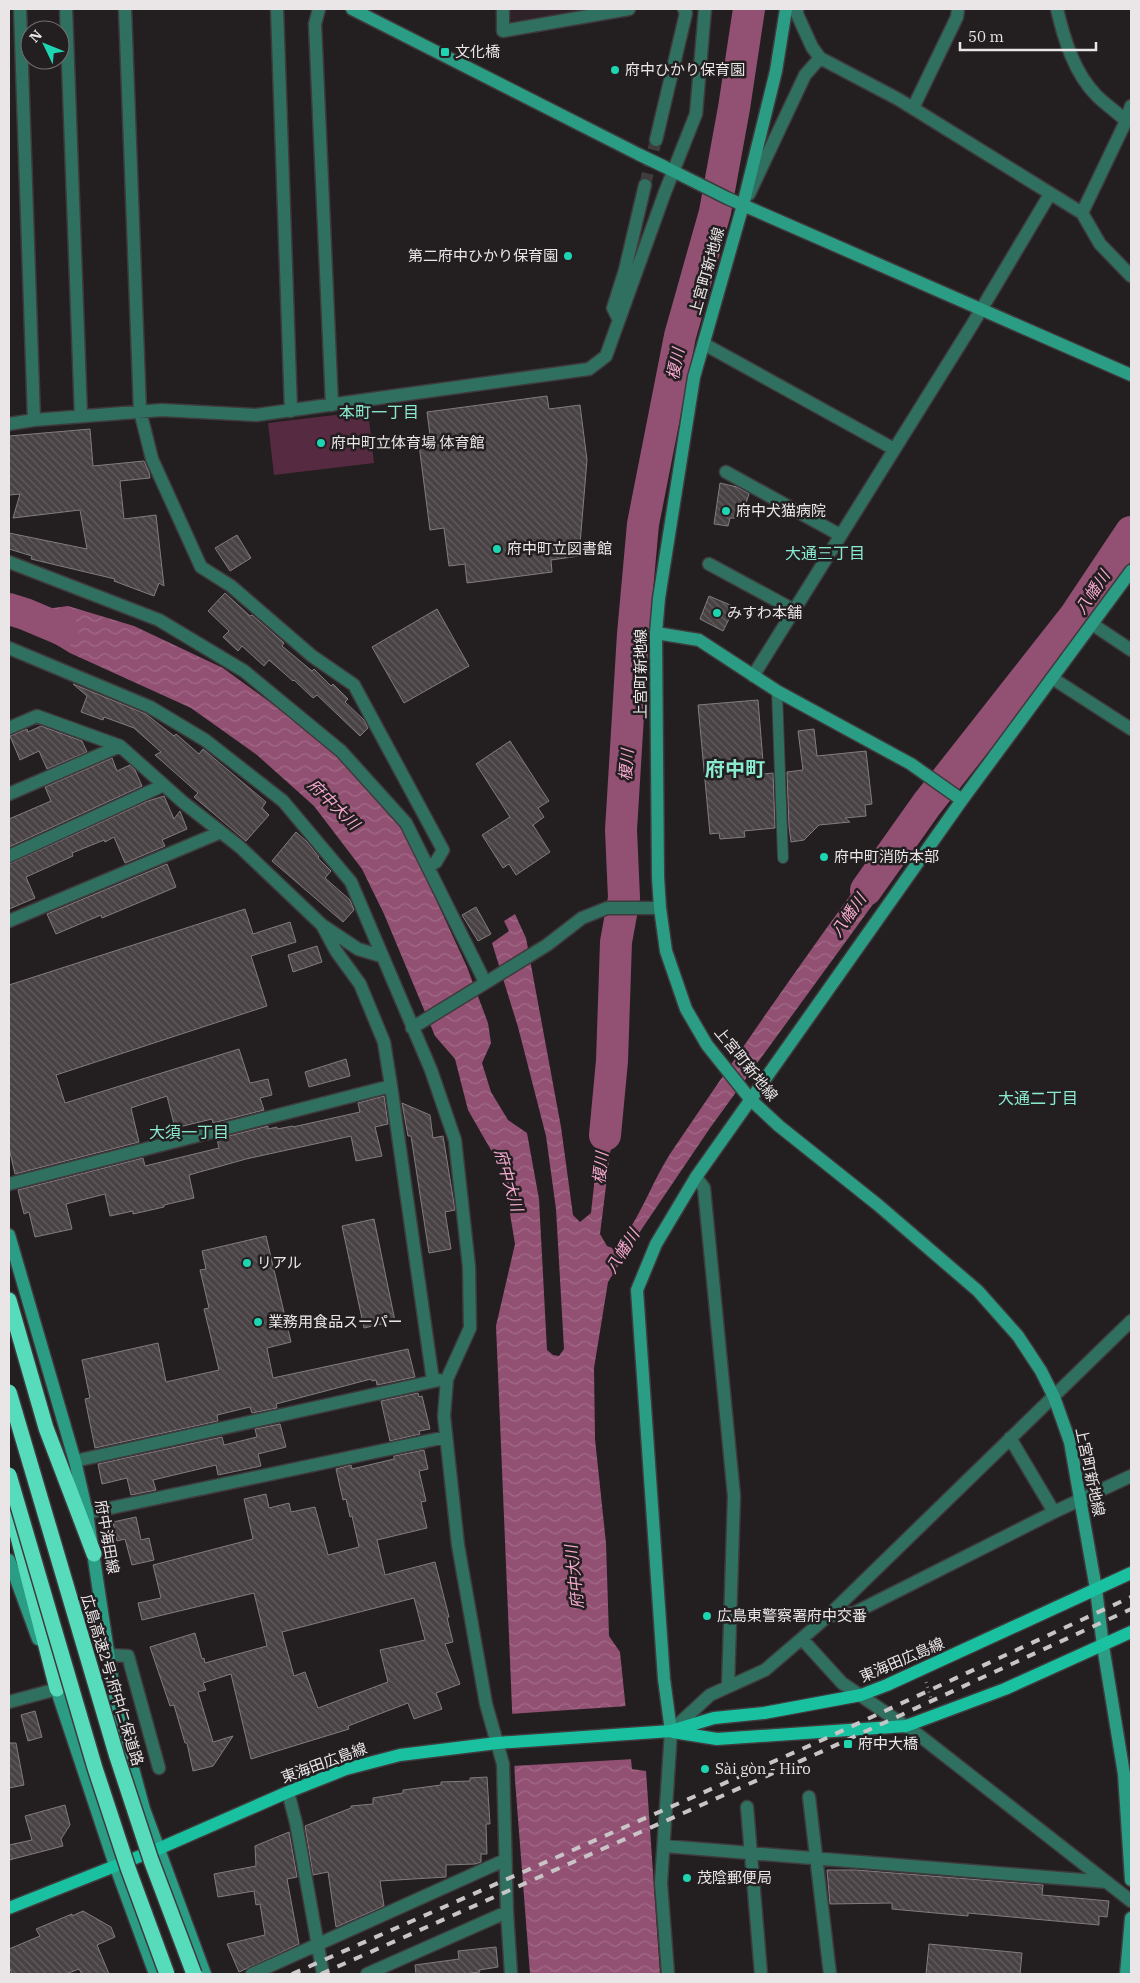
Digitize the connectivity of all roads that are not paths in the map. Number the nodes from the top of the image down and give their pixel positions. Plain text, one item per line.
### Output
1 (20, 9) edge
2 (66, 9) edge
3 (125, 9) edge
4 (277, 9) edge
5 (319, 9) edge
6 (352, 9) edge
7 (503, 9) edge
8 (629, 9) edge
9 (684, 9) edge
10 (706, 9) edge
11 (786, 9) edge
12 (797, 9) edge
13 (958, 9) edge
14 (1057, 9) edge
15 (820, 58) junction
16 (1131, 106) edge
17 (913, 108) junction
18 (1129, 119) edge
19 (656, 140) tunnel mouth
20 (673, 172) junction
21 (645, 185) tunnel mouth
22 (1050, 194) junction
23 (743, 205) junction
24 (1082, 212) junction
25 (1131, 276) edge
26 (982, 310) junction
27 (618, 320) junction
28 (704, 344) junction
29 (1131, 375) edge
30 (332, 405) junction
31 (291, 410) junction
32 (140, 411) junction
33 (81, 416) junction
34 (34, 420) junction
35 (9, 424) edge
36 (894, 449) junction
37 (726, 472) dead end
38 (840, 535) junction
39 (9, 562) edge
40 (709, 564) dead end
41 (1129, 577) edge
42 (794, 610) junction
43 (1092, 624) junction
44 (656, 634) junction
45 (9, 648) edge
46 (1131, 650) edge
47 (753, 676) junction
48 (1052, 678) junction
49 (777, 691) junction
50 (9, 728) edge
51 (1131, 729) edge
52 (120, 746) junction
53 (164, 785) junction
54 (9, 794) edge
55 (962, 800) junction
56 (221, 832) junction
57 (9, 856) edge
58 (783, 858) dead end
59 (428, 867) junction
60 (660, 908) junction
61 (9, 921) edge
62 (322, 924) junction
63 (381, 956) junction
64 (482, 984) junction
65 (418, 1024) junction
66 (391, 1086) junction
67 (751, 1100) junction
68 (696, 1177) junction
69 (9, 1184) edge
70 (9, 1235) edge
71 (9, 1300) edge
72 (1131, 1321) edge
73 (447, 1379) junction
74 (432, 1381) junction
75 (9, 1392) edge
76 (1054, 1397) junction
77 (446, 1437) junction
78 (1010, 1438) junction
79 (75, 1462) junction
80 (9, 1475) edge
81 (1131, 1476) edge
82 (1081, 1500) junction
83 (10, 1506) edge
84 (1054, 1512) junction
85 (87, 1514) junction
86 (94, 1554) junction
87 (9, 1560) edge
88 (1131, 1573) edge
89 (1096, 1589) junction
90 (828, 1616) junction
91 (1131, 1632) edge
92 (802, 1639) junction
93 (1103, 1646) junction
94 (109, 1654) junction
95 (728, 1687) junction
96 (57, 1689) junction
97 (861, 1695) junction
98 (9, 1702) edge
99 (906, 1726) junction
100 (671, 1731) junction
101 (503, 1742) junction
102 (159, 1768) dead end
103 (288, 1792) junction
104 (809, 1797) dead end
105 (747, 1807) dead end
106 (664, 1846) junction
107 (158, 1849) junction
108 (751, 1853) junction
109 (816, 1858) junction
110 (505, 1860) junction
111 (115, 1865) junction
112 (1131, 1880) edge
113 (1107, 1882) junction
114 (1131, 1901) edge
115 (9, 1908) edge
116 (507, 1912) junction
117 (1131, 1918) edge
118 (319, 1944) junction
119 (155, 1974) edge
120 (167, 1974) edge
121 (194, 1974) edge
122 (205, 1974) edge
123 (252, 1974) edge
124 (323, 1974) edge
125 (367, 1974) edge
126 (511, 1974) edge
127 (668, 1974) edge
128 (761, 1974) edge
129 (830, 1974) edge
130 (1126, 1974) edge

1 - 34 street
2 - 33 street
3 - 32 street
4 - 31 street
5 - 30 street
6 - 20 main road, bridge
7 - 8 street
9 - 19 street
10 - 20 street
11 - 23 main road, 上宮町新地線
12 - 15 street
13 - 17 street
14 - 18 street
15 - 17 street
15 - 23 street
16 - 18 street
17 - 22 street
18 - 24 street
20 - 23 main road
20 - 27 street
21 - 27 street
22 - 24 street
22 - 26 street
23 - 26 main road
23 - 28 main road, 上宮町新地線
24 - 25 street
26 - 29 main road
26 - 36 street
27 - 30 street
28 - 36 street
28 - 44 main road, 上宮町新地線
30 - 31 street
31 - 32 street
32 - 33 street
32 - 59 street
33 - 34 street
34 - 35 street
36 - 38 street
37 - 38 street
38 - 42 street
39 - 59 street
40 - 42 street
41 - 43 main road
42 - 47 street
43 - 46 street
43 - 48 main road
44 - 47 main road
44 - 60 main road, 上宮町新地線
45 - 63 street
47 - 49 main road
48 - 51 street
48 - 55 main road
49 - 55 main road
49 - 58 lane
50 - 52 street
52 - 53 street
52 - 54 street
53 - 56 street
53 - 57 street
55 - 67 main road
56 - 61 street
56 - 62 street
59 - 64 street
60 - 64 street
60 - 67 main road, 上宮町新地線
62 - 63 street
62 - 66 street
63 - 65 street
64 - 65 street
65 - 73 street
66 - 69 street
66 - 74 street
67 - 68 main road
67 - 76 main road, 上宮町新地線
68 - 95 street
68 - 100 main road
70 - 79 main road, 府中海田線
71 - 86 highway
72 - 76 street
73 - 74 street
73 - 77 street
74 - 79 street
75 - 121 highway, 広島高速2号;府中仁保道路, bridge
76 - 78 street
76 - 82 main road, 上宮町新地線
77 - 85 street
77 - 101 street
78 - 84 street
78 - 90 street
79 - 85 main road, 府中海田線
80 - 120 highway, bridge
81 - 82 street
82 - 84 street
82 - 89 main road, 上宮町新地線
83 - 96 highway
84 - 90 street
85 - 86 main road, 府中海田線
86 - 94 main road, 府中海田線
87 - 96 main road
88 - 89 main road, 東海田広島線
89 - 93 main road, 上宮町新地線
89 - 97 main road, 東海田広島線
90 - 92 street
91 - 93 main road, 東海田広島線
92 - 95 street
92 - 97 street
93 - 99 main road, 東海田広島線
93 - 112 main road, 上宮町新地線
94 - 102 street
94 - 107 main road, 府中海田線
95 - 100 street
96 - 98 street
96 - 111 main road
97 - 99 street
97 - 100 main road, 東海田広島線
99 - 100 main road, 東海田広島線
99 - 113 street
100 - 101 main road, 東海田広島線
100 - 106 street
101 - 103 main road, 東海田広島線
101 - 110 street
103 - 107 main road, 東海田広島線
103 - 118 street
104 - 109 street
105 - 108 street
106 - 108 street
106 - 127 street
107 - 111 main road, 東海田広島線
107 - 122 main road, 府中海田線
108 - 109 street
108 - 128 street
109 - 113 street
109 - 129 street
110 - 116 street
110 - 118 street
111 - 115 main road, 東海田広島線
111 - 119 main road
113 - 114 street
116 - 125 street
116 - 126 street
117 - 130 main road
118 - 123 street
118 - 124 street

